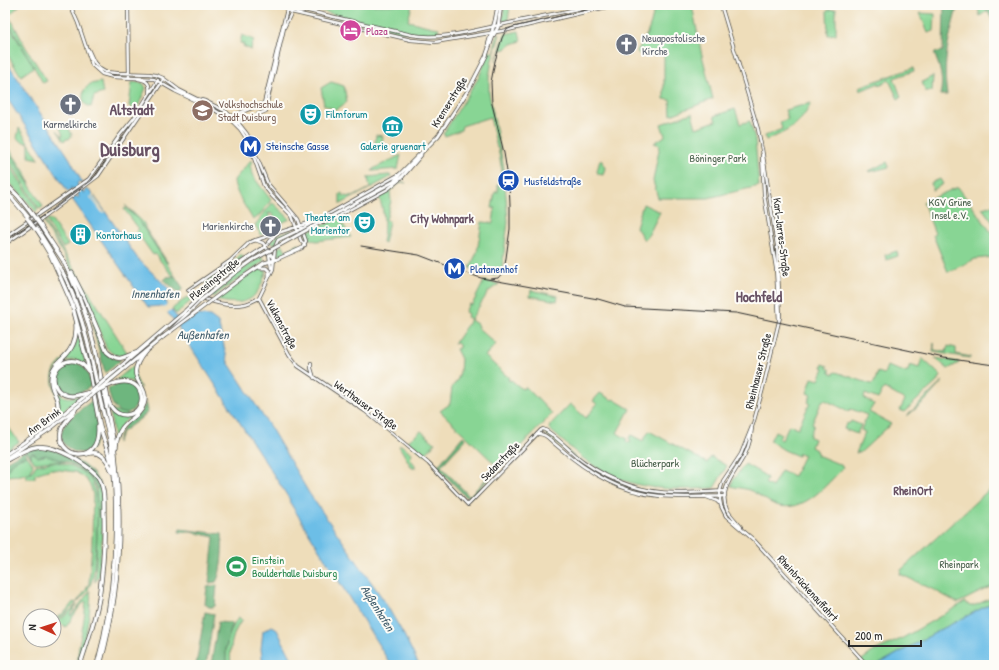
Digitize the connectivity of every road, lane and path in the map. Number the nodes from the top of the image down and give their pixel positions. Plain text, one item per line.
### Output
1 (70, 5) edge
2 (288, 5) edge
3 (498, 5) edge
4 (501, 5) edge
5 (596, 5) edge
6 (615, 5) edge
7 (722, 5) edge
8 (128, 6) edge
9 (294, 6) edge
10 (287, 9) junction
11 (291, 12) junction
12 (498, 25) junction
13 (493, 26) junction
14 (493, 32) junction
15 (95, 66) junction
16 (129, 73) junction
17 (129, 78) junction
18 (135, 78) junction
19 (162, 78) junction
20 (158, 80) junction
21 (162, 82) junction
22 (148, 94) junction
23 (263, 104) junction
24 (266, 107) junction
25 (242, 112) junction
26 (232, 116) junction
27 (236, 120) junction
28 (239, 123) junction
29 (235, 124) junction
30 (127, 126) junction
31 (126, 135) junction
32 (400, 176) junction
33 (5, 182) edge
34 (84, 186) junction
35 (5, 190) edge
36 (70, 195) junction
37 (29, 216) junction
38 (301, 225) junction
39 (296, 226) junction
40 (37, 227) junction
41 (302, 229) junction
42 (298, 231) junction
43 (276, 234) junction
44 (5, 237) edge
45 (255, 240) junction
46 (5, 244) edge
47 (304, 245) junction
48 (265, 247) junction
49 (275, 247) junction
50 (269, 252) junction
51 (275, 255) junction
52 (62, 258) junction
53 (275, 260) junction
54 (270, 261) junction
55 (251, 272) junction
56 (269, 276) junction
57 (259, 298) junction
58 (200, 301) junction
59 (185, 311) junction
60 (76, 318) junction
61 (779, 322) joint
62 (163, 337) junction
63 (145, 352) junction
64 (136, 353) joint
65 (127, 359) junction
66 (311, 363) dead end
67 (100, 372) junction
68 (90, 374) junction
69 (308, 374) joint
70 (314, 378) junction
71 (108, 384) junction
72 (99, 390) joint
73 (91, 394) junction
74 (75, 410) junction
75 (97, 415) junction
76 (753, 424) junction
77 (48, 426) junction
78 (537, 434) junction
79 (115, 452) junction
80 (65, 453) junction
81 (5, 454) edge
82 (5, 460) edge
83 (427, 463) joint
84 (113, 468) junction
85 (114, 479) junction
86 (720, 491) junction
87 (725, 491) junction
88 (704, 496) junction
89 (720, 496) junction
90 (725, 496) junction
91 (721, 506) junction
92 (744, 531) junction
93 (116, 558) junction
94 (80, 665) edge
95 (97, 665) edge
96 (100, 665) edge
97 (867, 665) edge

1 - 15 main road
2 - 10 main road
3 - 13 main road
4 - 12 main road
5 - 12 main road
6 - 14 main road
7 - 61 main road, Karl-Jarres-Straße
8 - 16 main road
9 - 10 main road
9 - 11 main road
9 - 13 main road
10 - 11 main road
10 - 23 main road
11 - 14 main road
11 - 24 main road
12 - 13 main road
12 - 14 main road
13 - 14 main road
14 - 32 main road, Kremerstraße
15 - 16 main road
15 - 17 main road
16 - 17 main road
16 - 19 main road
17 - 18 main road
18 - 20 main road
18 - 22 main road
19 - 20 main road
19 - 21 main road
19 - 26 main road
20 - 21 main road
20 - 22 main road
21 - 29 main road
21 - 31 main road
22 - 30 main road
23 - 24 main road
23 - 25 main road
24 - 28 main road
25 - 26 main road
25 - 27 main road
26 - 27 main road
27 - 28 main road
27 - 29 main road
28 - 29 main road
28 - 38 main road
29 - 39 main road
30 - 31 main road
30 - 34 main road
31 - 34 main road
32 - 38 main road
32 - 41 main road
32 - 58 main road, Plessingstraße, bridge
33 - 37 highway
34 - 36 main road
35 - 37 highway
36 - 44 main road
36 - 46 main road
37 - 40 highway, bridge
37 - 40 highway, bridge
38 - 39 main road
38 - 41 main road
39 - 42 main road
39 - 43 main road
40 - 52 highway
40 - 60 highway
40 - 84 highway
41 - 42 main road
41 - 47 main road
42 - 47 main road
42 - 49 main road
43 - 45 main road
43 - 48 main road
45 - 48 main road
45 - 57 main road
47 - 53 main road
48 - 49 main road
48 - 50 main road
48 - 51 main road
48 - 59 main road, bridge
49 - 51 main road
50 - 53 main road
50 - 54 main road, Vulkanstraße
51 - 53 main road
52 - 65 highway
52 - 67 highway
53 - 54 main road
53 - 56 main road, Vulkanstraße
54 - 55 main road
54 - 56 main road, Vulkanstraße
55 - 56 main road
55 - 62 main road, bridge
56 - 57 main road, Vulkanstraße
57 - 69 main road, Vulkanstraße
58 - 59 main road, bridge
58 - 62 main road, Plessingstraße, bridge
59 - 64 main road, Plessingstraße
60 - 68 highway
60 - 77 highway
61 - 76 main road, Rheinhauser Straße
62 - 63 main road, Plessingstraße
63 - 71 main road, Plessingstraße
63 - 79 highway
64 - 65 highway
65 - 73 main road, bridge
66 - 70 main road
67 - 71 highway
67 - 79 highway
68 - 73 highway
68 - 75 highway
69 - 70 main road, Werthauser Straße
70 - 83 main road, Werthauser Straße
71 - 72 highway, bridge
72 - 73 main road, bridge
73 - 74 main road, Am Brink
73 - 77 main road, Am Brink
74 - 75 highway
74 - 82 main road, Am Brink
75 - 84 highway
76 - 86 main road, Rheinhauser Straße
76 - 87 main road, Rheinhauser Straße
77 - 81 main road, Am Brink
78 - 83 main road, Sedanstraße
78 - 86 main road, Sedanstraße
78 - 88 main road
79 - 93 highway
80 - 82 highway
80 - 85 highway
80 - 94 highway
84 - 85 highway
85 - 93 highway
86 - 87 main road
86 - 89 main road
87 - 90 main road, Rheinbrückenauffahrt
88 - 89 main road
88 - 91 main road
89 - 90 main road
89 - 91 main road
90 - 92 main road, Rheinbrückenauffahrt
91 - 92 main road, Rheinbrückenauffahrt
92 - 97 main road, Rheinbrückenauffahrt
93 - 95 highway
93 - 96 highway

